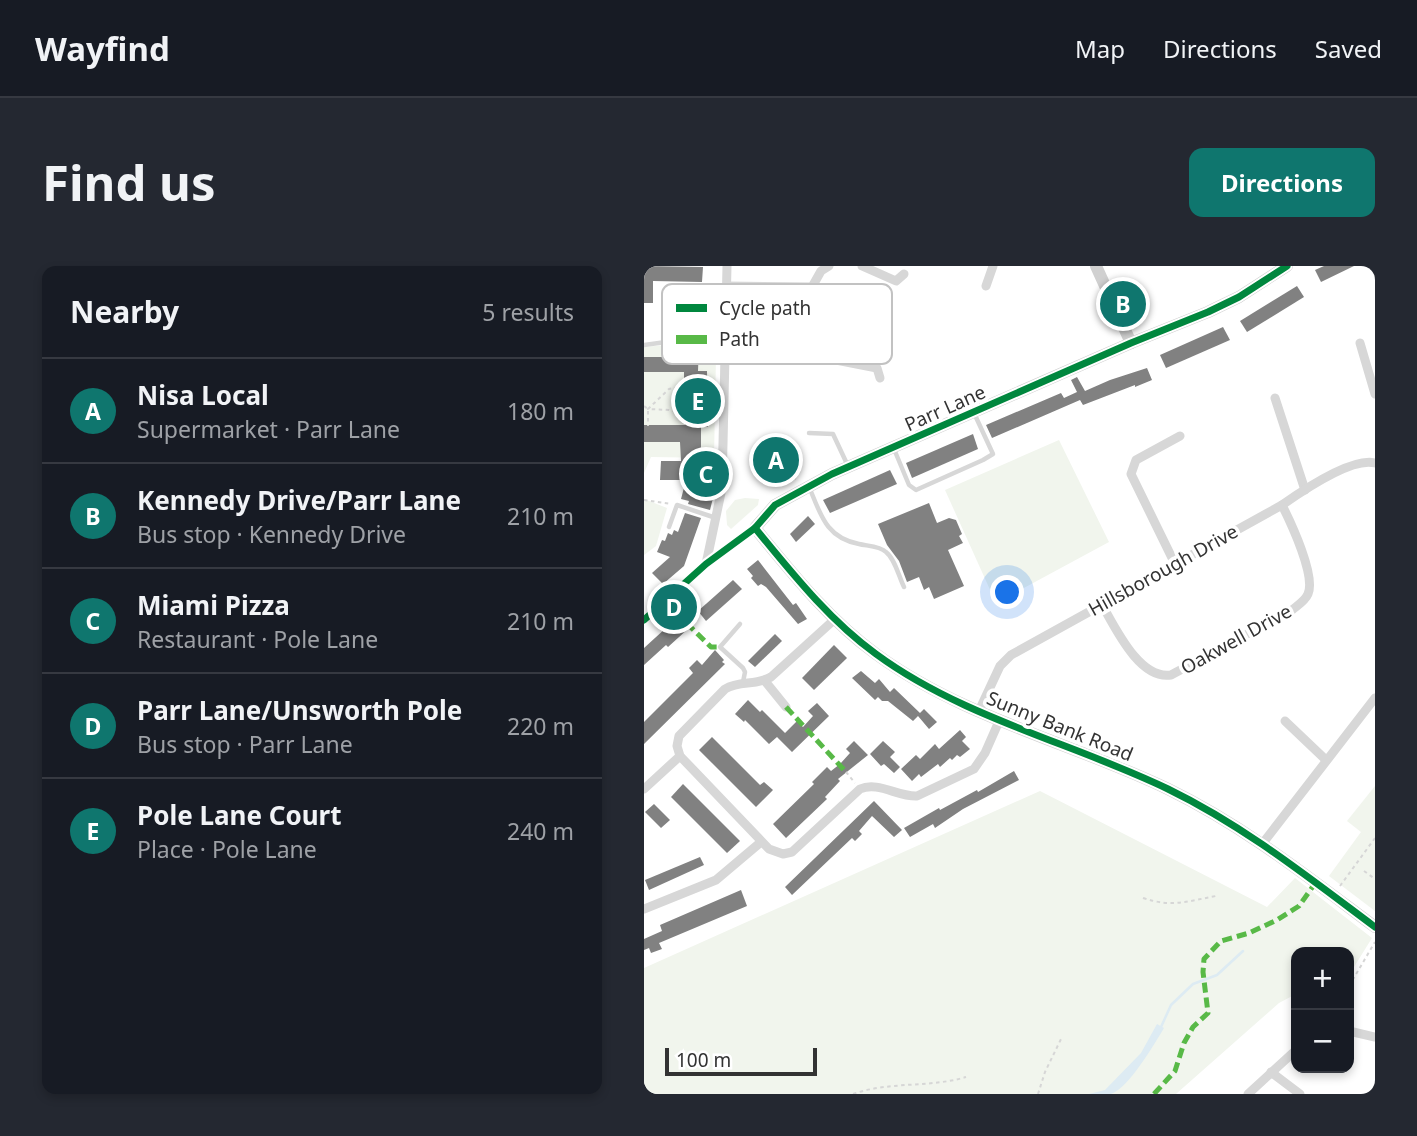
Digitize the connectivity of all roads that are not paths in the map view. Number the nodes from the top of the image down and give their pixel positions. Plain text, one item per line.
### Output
1 (727, 266) edge
2 (829, 266) edge
3 (862, 266) edge
4 (993, 266) edge
5 (1096, 266) edge
6 (1287, 266) edge
7 (904, 274) dead end
8 (992, 280) dead end
9 (726, 284) edge
10 (813, 284) edge
11 (662, 343) edge
12 (1131, 344) junction
13 (1360, 344) dead end
14 (644, 345) edge
15 (724, 364) edge
16 (857, 364) edge
17 (880, 378) dead end
18 (1375, 394) edge
19 (1275, 398) dead end
20 (974, 412) junction
21 (809, 433) dead end
22 (1180, 436) dead end
23 (893, 448) junction
24 (1375, 463) edge
25 (690, 464) dead end
26 (722, 464) junction
27 (848, 467) junction
28 (808, 486) junction
29 (1305, 490) junction
30 (1282, 505) junction
31 (716, 518) junction
32 (669, 527) dead end
33 (755, 528) junction
34 (706, 564) junction
35 (1174, 564) junction
36 (904, 587) dead end
37 (1101, 603) junction
38 (835, 619) junction
39 (644, 620) edge
40 (740, 624) dead end
41 (765, 681) junction
42 (743, 683) junction
43 (1375, 698) edge
44 (786, 707) dead end
45 (979, 711) junction
46 (1000, 719) junction
47 (1284, 721) dead end
48 (680, 756) junction
49 (1326, 761) junction
50 (644, 789) edge
51 (761, 842) junction
52 (1263, 843) junction
53 (644, 909) edge
54 (1375, 927) edge
55 (1354, 1032) edge
56 (1375, 1037) edge
57 (1291, 1054) edge
58 (1271, 1072) junction
59 (1248, 1094) edge
60 (1300, 1094) edge

1 - 9 street
2 - 10 street
3 - 7 street
4 - 8 street
5 - 12 street
6 - 12 street, Parr Lane
11 - 14 lane
12 - 20 street, Parr Lane
13 - 18 street
15 - 26 street
16 - 17 street
19 - 29 street
20 - 23 street, Parr Lane
20 - 23 lane
21 - 27 lane
22 - 35 street
23 - 27 street, Parr Lane
24 - 29 street, Hillsborough Drive
25 - 26 lane
26 - 31 street
27 - 28 street, Parr Lane
28 - 33 street, Parr Lane
28 - 36 lane
29 - 30 street, Hillsborough Drive
30 - 35 street, Hillsborough Drive
30 - 37 street, Oakwell Drive
31 - 32 lane
31 - 34 street
33 - 34 street, Parr Lane
33 - 38 street, Sunny Bank Road
34 - 39 street, Parr Lane
35 - 37 street, Hillsborough Drive
37 - 45 street, Hillsborough Drive
38 - 41 street
38 - 45 street, Sunny Bank Road
40 - 42 lane
41 - 42 street
41 - 44 street
42 - 48 street
43 - 49 street
45 - 46 street, Sunny Bank Road
46 - 51 street
46 - 52 street, Sunny Bank Road
47 - 49 street
48 - 50 street
48 - 51 street
49 - 52 street
51 - 53 street
52 - 54 street, Sunny Bank Road
55 - 56 street
57 - 58 street
58 - 59 street
58 - 60 street

